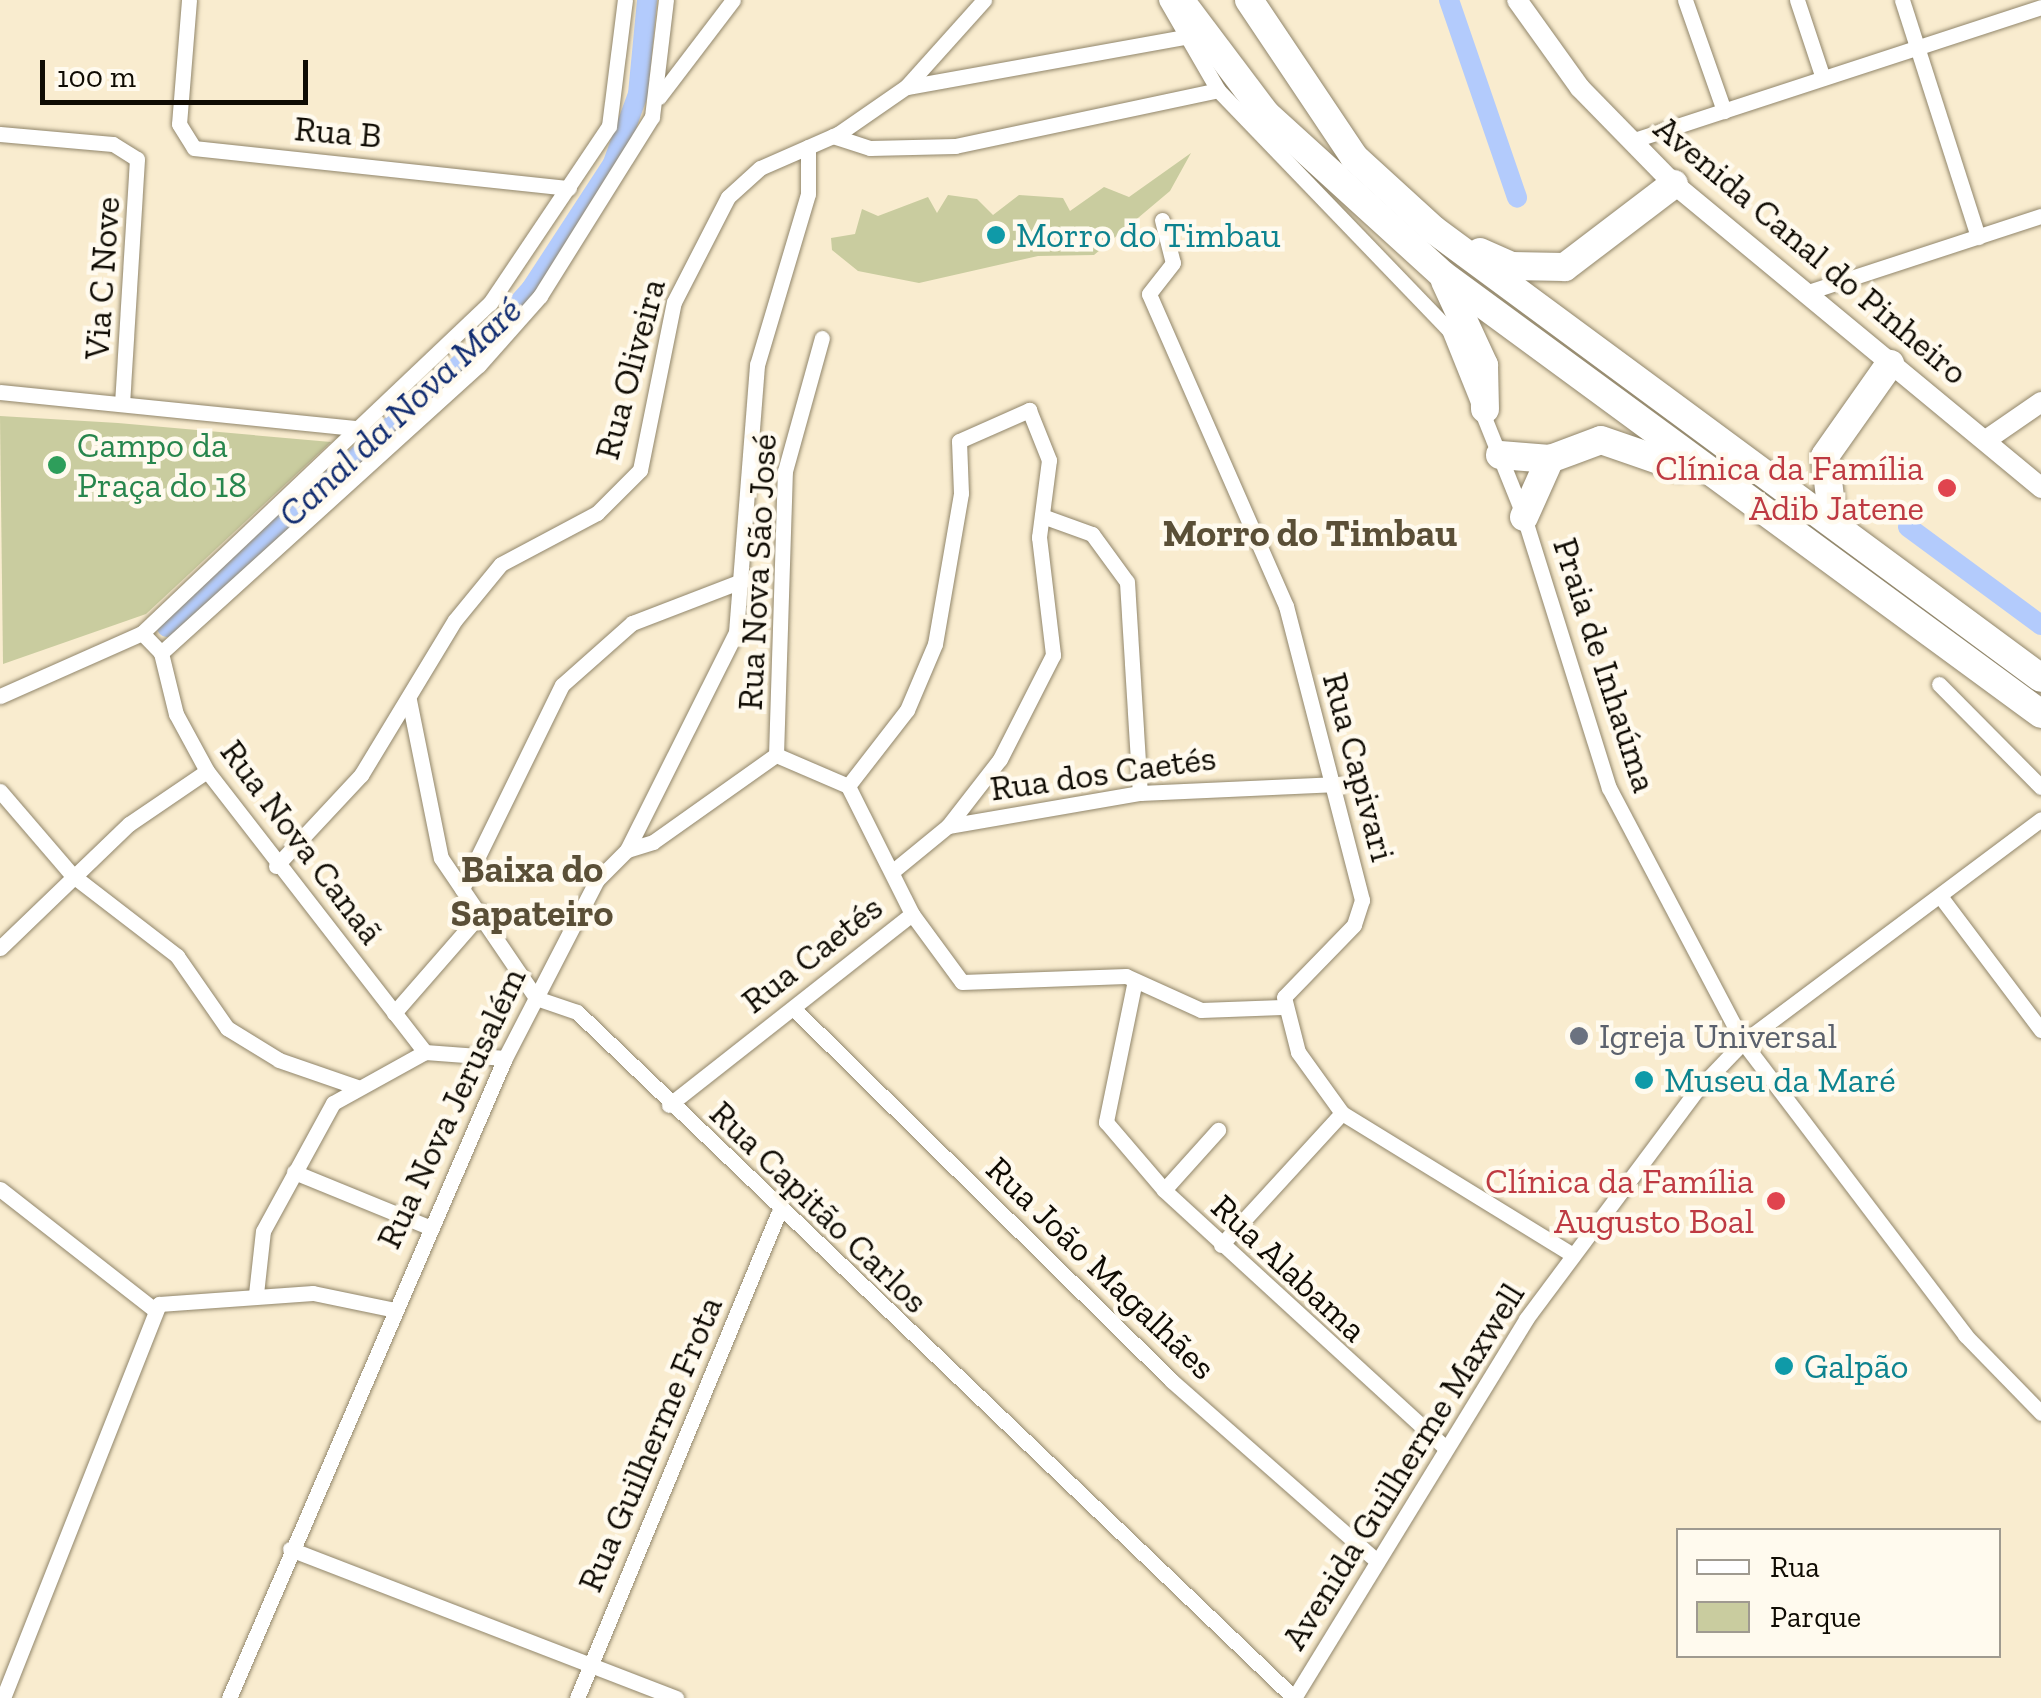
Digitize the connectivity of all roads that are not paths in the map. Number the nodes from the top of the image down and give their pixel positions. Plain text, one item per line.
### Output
1 (190, 0) edge
2 (626, 0) edge
3 (666, 0) edge
4 (733, 0) edge
5 (984, 0) edge
6 (1166, 0) edge
7 (1180, 0) edge
8 (1196, 0) edge
9 (1249, 0) edge
10 (1517, 0) edge
11 (1685, 0) edge
12 (1798, 0) edge
13 (1902, 0) edge
14 (2041, 7) edge
15 (1184, 37) junction
16 (1917, 47) junction
17 (1218, 50) junction
18 (1822, 78) junction
19 (906, 87) junction
20 (1218, 90) junction
21 (659, 97) junction
22 (1724, 110) junction
23 (0, 134) edge
24 (832, 136) junction
25 (1632, 141) junction
26 (808, 148) junction
27 (1674, 184) junction
28 (570, 188) junction
29 (2041, 216) edge
30 (1162, 220) dead end
31 (1434, 230) junction
32 (1978, 237) junction
33 (1443, 275) junction
34 (1805, 293) junction
35 (822, 338) dead end
36 (1890, 364) junction
37 (0, 392) edge
38 (122, 402) junction
39 (2041, 402) edge
40 (1485, 409) junction
41 (362, 429) junction
42 (1986, 440) junction
43 (1500, 454) junction
44 (1550, 459) junction
45 (1718, 483) junction
46 (2041, 488) edge
47 (1045, 517) junction
48 (1524, 517) junction
49 (1833, 522) junction
50 (744, 580) junction
51 (142, 633) junction
52 (161, 653) junction
53 (2041, 678) edge
54 (1939, 684) dead end
55 (0, 696) edge
56 (409, 700) junction
57 (2041, 714) edge
58 (776, 754) junction
59 (207, 771) junction
60 (1338, 784) junction
61 (848, 786) junction
62 (2041, 787) edge
63 (0, 791) edge
64 (1140, 794) junction
65 (2041, 819) edge
66 (948, 826) junction
67 (626, 850) junction
68 (276, 866) junction
69 (893, 870) junction
70 (72, 875) junction
71 (462, 889) junction
72 (1940, 896) junction
73 (482, 912) junction
74 (912, 914) junction
75 (0, 948) edge
76 (1134, 984) junction
77 (536, 998) junction
78 (1282, 1007) junction
79 (793, 1008) junction
80 (394, 1013) junction
81 (2041, 1030) edge
82 (1743, 1042) junction
83 (425, 1052) junction
84 (505, 1058) junction
85 (356, 1087) junction
86 (669, 1105) junction
87 (1342, 1114) junction
88 (1218, 1130) dead end
89 (294, 1172) junction
90 (0, 1188) edge
91 (1164, 1190) junction
92 (778, 1214) junction
93 (426, 1226) junction
94 (1221, 1246) junction
95 (1573, 1255) junction
96 (256, 1294) junction
97 (157, 1307) junction
98 (390, 1310) junction
99 (2041, 1413) edge
100 (1443, 1446) junction
101 (290, 1548) junction
102 (1376, 1560) junction
103 (591, 1664) junction
104 (4, 1698) edge
105 (229, 1698) edge
106 (576, 1698) edge
107 (676, 1698) edge
108 (1294, 1698) edge

1 - 28 street, Rua B
2 - 28 street
3 - 21 street
4 - 21 street
5 - 19 street, Rua Oliveira
6 - 15 street, Praia de Inhaúma
7 - 17 highway
8 - 17 highway
9 - 31 highway
10 - 25 street, Avenida Canal do Pinheiro
11 - 22 street
12 - 18 street
13 - 16 street
14 - 16 street
15 - 19 street
15 - 20 street, Praia de Inhaúma
16 - 18 street
16 - 32 street
17 - 33 highway
18 - 22 street
19 - 24 street, Rua Oliveira
20 - 24 street
20 - 40 street, Praia de Inhaúma
21 - 52 street
22 - 25 street
23 - 38 street, Via C Nove
24 - 26 street, Rua Oliveira
25 - 27 street, Avenida Canal do Pinheiro
26 - 50 street, Rua Nova Jerusalém
26 - 56 street, Rua Oliveira
27 - 31 highway
27 - 34 street, Avenida Canal do Pinheiro
28 - 41 street
29 - 32 street
30 - 60 street, Rua Capivari
31 - 49 highway
32 - 34 street
33 - 40 highway
33 - 45 highway
34 - 36 street, Avenida Canal do Pinheiro
35 - 58 street, Rua Nova São José
36 - 42 street, Avenida Canal do Pinheiro
36 - 49 highway
37 - 38 street
38 - 41 street
39 - 42 street
40 - 43 street, Praia de Inhaúma
41 - 51 street
42 - 46 street, Avenida Canal do Pinheiro
43 - 44 highway
43 - 48 street, Praia de Inhaúma
44 - 45 highway
44 - 48 highway
45 - 57 highway
47 - 61 street
47 - 64 street
47 - 66 street
48 - 82 street, Praia de Inhaúma
49 - 53 highway
50 - 67 street, Rua Nova Jerusalém
50 - 71 street
51 - 52 street
51 - 55 street
52 - 59 street, Rua Nova Canaã
54 - 62 street
56 - 68 street, Rua Oliveira
56 - 71 street
58 - 61 street
58 - 67 street
59 - 68 street, Rua Nova Canaã
59 - 70 street
60 - 64 street, Rua dos Caetés
60 - 78 street, Rua Capivari
61 - 69 street, Rua Caetés
63 - 70 street
64 - 66 street, Rua dos Caetés
65 - 72 street, Avenida Guilherme Maxwell
66 - 69 street, Rua dos Caetés
67 - 77 street, Rua Nova Jerusalém
68 - 80 street, Rua Nova Canaã
69 - 74 street, Rua Caetés
70 - 75 street
70 - 85 street
71 - 73 street
72 - 81 street
72 - 82 street, Avenida Guilherme Maxwell
73 - 77 street
73 - 80 street
74 - 76 street
74 - 79 street, Rua Caetés
76 - 78 street
76 - 91 street, Rua Alabama
77 - 84 street, Rua Nova Jerusalém
77 - 86 street, Rua Capitão Carlos
78 - 87 street
79 - 86 street, Rua Caetés
79 - 102 street, Rua João Magalhães
80 - 83 street, Rua Nova Canaã
82 - 95 street, Avenida Guilherme Maxwell
82 - 99 street, Praia de Inhaúma
83 - 84 street
83 - 85 street
84 - 93 street, Rua Nova Jerusalém
85 - 89 street
86 - 92 street, Rua Capitão Carlos
87 - 94 street
87 - 95 street
88 - 91 street
89 - 93 street
89 - 96 street
90 - 97 street
91 - 94 street, Rua Alabama
92 - 103 street, Rua Guilherme Frota
92 - 108 street, Rua Capitão Carlos
93 - 98 street, Rua Nova Jerusalém
94 - 100 street, Rua Alabama
95 - 100 street, Avenida Guilherme Maxwell
96 - 97 street
96 - 98 street
97 - 104 street
98 - 101 street, Rua Nova Jerusalém
100 - 102 street, Avenida Guilherme Maxwell
101 - 103 street
101 - 105 street, Rua Nova Jerusalém
102 - 108 street, Avenida Guilherme Maxwell
103 - 106 street, Rua Guilherme Frota
103 - 107 street

